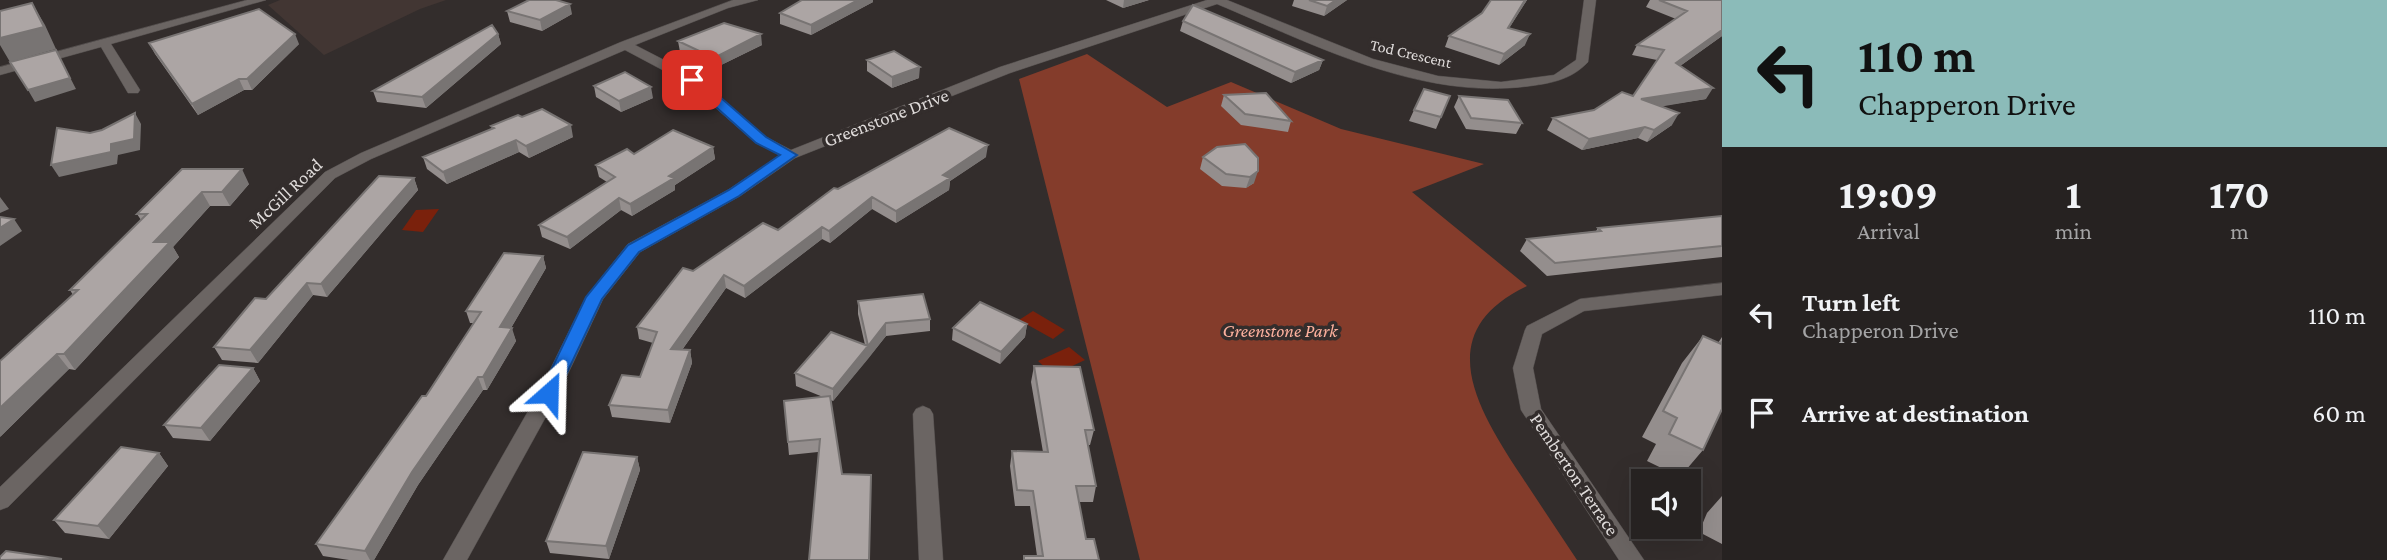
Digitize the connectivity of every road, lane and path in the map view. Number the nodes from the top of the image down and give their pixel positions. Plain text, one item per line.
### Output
1 (260, 0) edge
2 (752, 0) edge
3 (1217, 0) edge
4 (1590, 0) edge
5 (105, 44) junction
6 (625, 45) junction
7 (0, 71) edge
8 (133, 90) dead end
9 (790, 155) junction
10 (1722, 289) edge
11 (923, 414) dead end
12 (0, 501) edge
13 (454, 560) edge
14 (931, 560) edge
15 (1632, 560) edge

1 - 5 street
2 - 6 street, McGill Road
3 - 4 street, Tod Crescent
3 - 9 street, Greenstone Drive
5 - 7 street
5 - 8 street
6 - 9 street
6 - 12 street, McGill Road
9 - 13 street, Greenstone Drive
10 - 15 street, Pemberton Terrace
11 - 14 street

